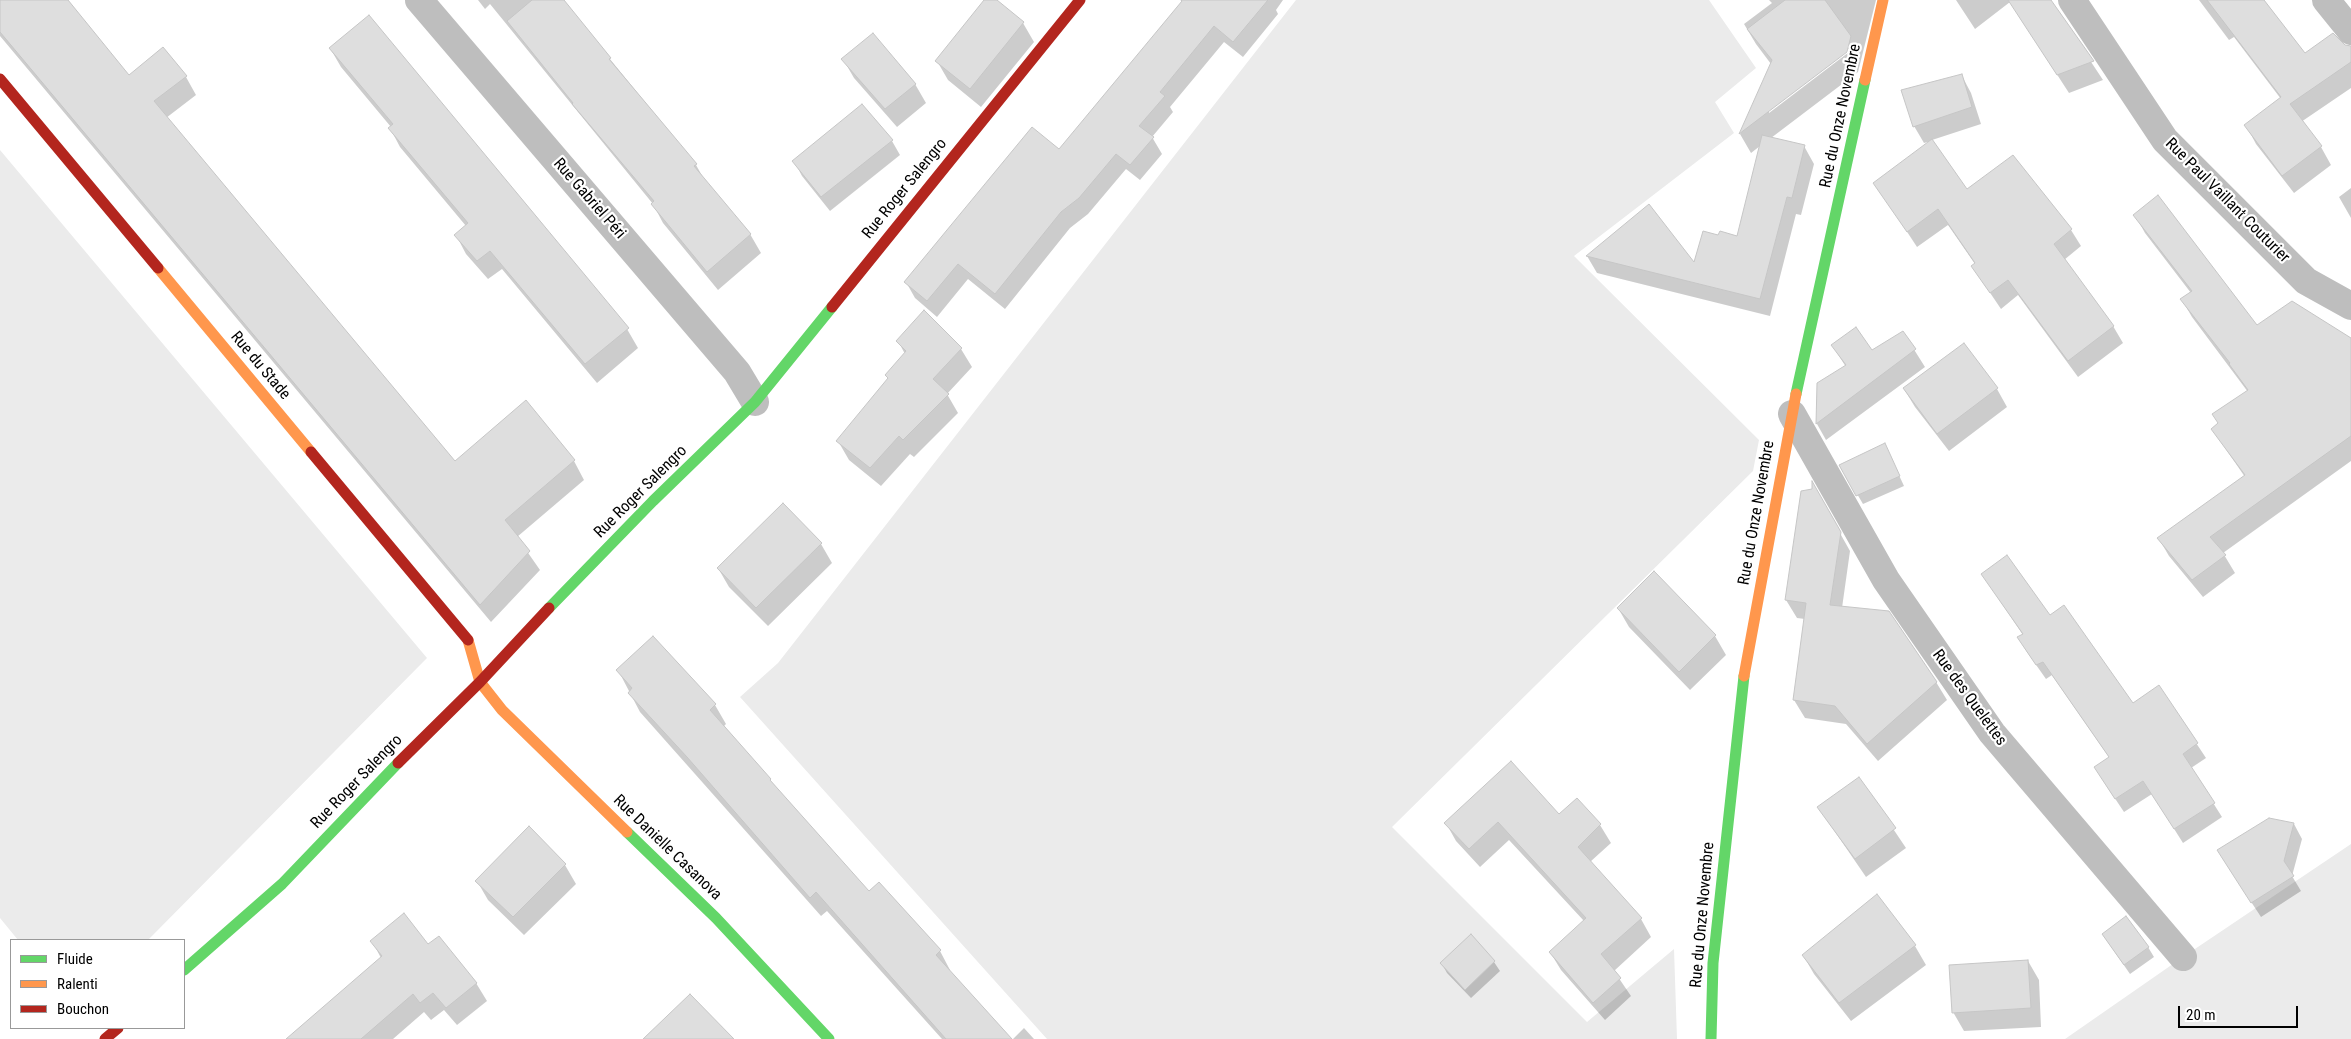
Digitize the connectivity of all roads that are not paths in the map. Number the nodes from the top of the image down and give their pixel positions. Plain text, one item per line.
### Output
1 (419, 0) edge
2 (1080, 0) edge
3 (1883, 0) edge
4 (2072, 0) edge
5 (2326, 0) edge
6 (2351, 31) edge
7 (0, 79) edge
8 (2351, 306) edge
9 (755, 402) junction
10 (1792, 414) junction
11 (480, 682) junction
12 (2183, 957) dead end
13 (185, 969) edge
14 (117, 1029) edge
15 (105, 1039) edge
16 (829, 1039) edge
17 (1711, 1039) edge

1 - 9 street, Rue Gabriel Péri
2 - 9 street, Rue Roger Salengro
3 - 10 street, Rue du Onze Novembre
4 - 8 street, Rue Paul Vaillant Couturier
5 - 6 street
7 - 11 street, Rue du Stade
9 - 11 street, Rue Roger Salengro
10 - 12 street, Rue des Quelettes
10 - 17 street, Rue du Onze Novembre
11 - 13 street, Rue Roger Salengro
11 - 16 street, Rue Danielle Casanova
14 - 15 street

